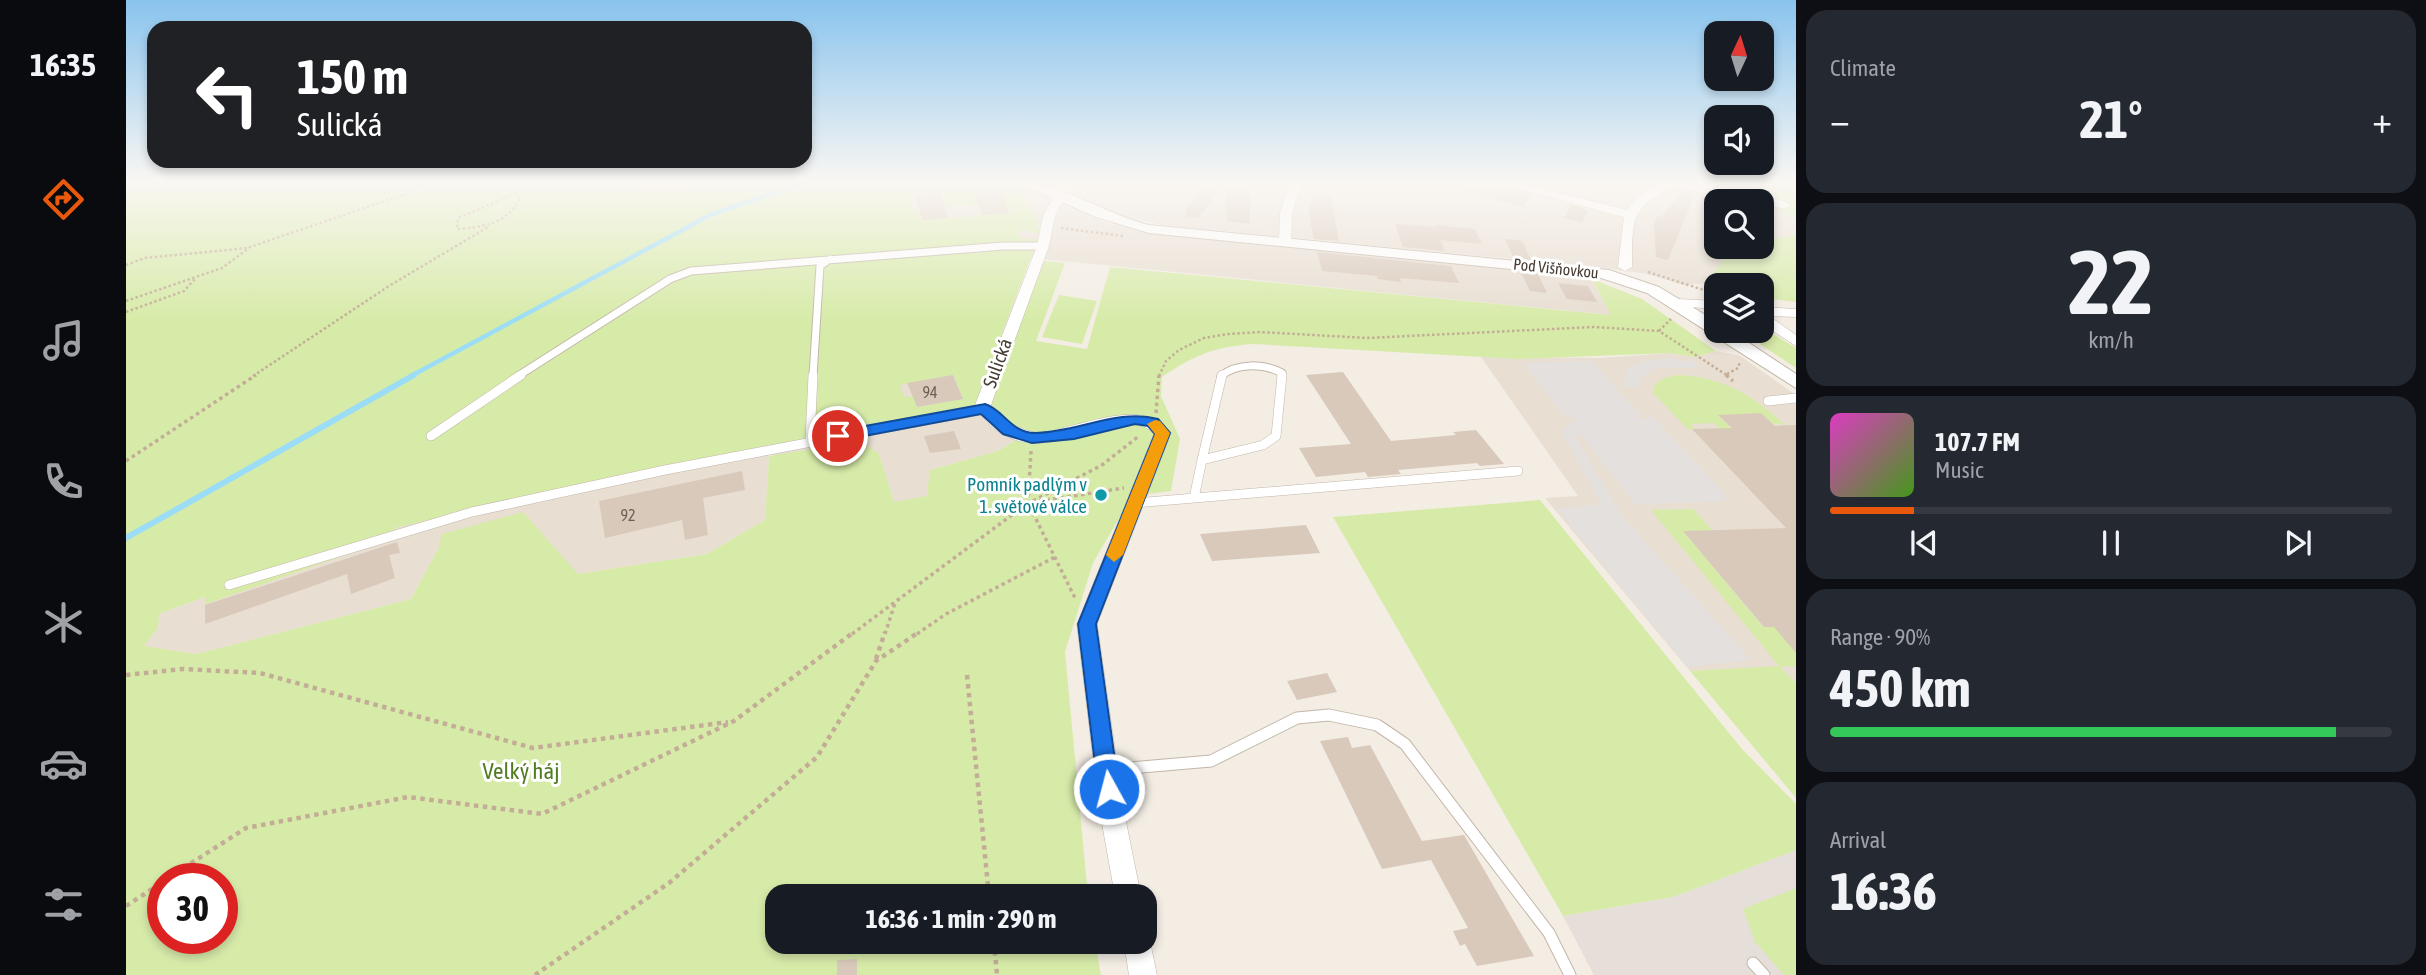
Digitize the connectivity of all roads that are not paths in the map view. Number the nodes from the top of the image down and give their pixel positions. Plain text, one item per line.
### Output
1 (1047, 228) edge
2 (1145, 228) edge
3 (1286, 228) edge
4 (1627, 228) edge
5 (1285, 242) junction
6 (1043, 246) junction
7 (830, 259) junction
8 (1625, 267) dead end
9 (1678, 303) junction
10 (1704, 304) edge
11 (1774, 312) edge
12 (1796, 313) edge
13 (1704, 321) edge
14 (1774, 326) edge
15 (1796, 342) edge
16 (1738, 343) edge
17 (1796, 382) edge
18 (1796, 398) edge
19 (1768, 401) dead end
20 (985, 409) junction
21 (431, 436) dead end
22 (810, 441) junction
23 (1202, 460) junction
24 (1518, 471) dead end
25 (1139, 494) junction
26 (1194, 498) junction
27 (229, 585) dead end
28 (1107, 770) junction
29 (1126, 884) edge
30 (1139, 954) edge
31 (1753, 963) dead end
32 (1143, 975) edge
33 (1570, 975) edge
34 (1764, 975) edge

1 - 6 street, Sulická
2 - 5 street, Pod Višňovkou
3 - 5 street
4 - 8 street
5 - 9 street, Pod Višňovkou
6 - 7 lane
6 - 20 street, Sulická
7 - 21 lane
7 - 22 lane
9 - 10 street, Pod Višňovkou
9 - 13 street
11 - 12 street
14 - 15 street
16 - 17 street
18 - 19 lane
20 - 22 lane
20 - 25 street, Sulická
22 - 27 lane
23 - 23 lane
23 - 26 lane
24 - 26 lane
25 - 26 lane
25 - 28 street
28 - 29 street
28 - 33 lane
30 - 32 street
31 - 34 lane

